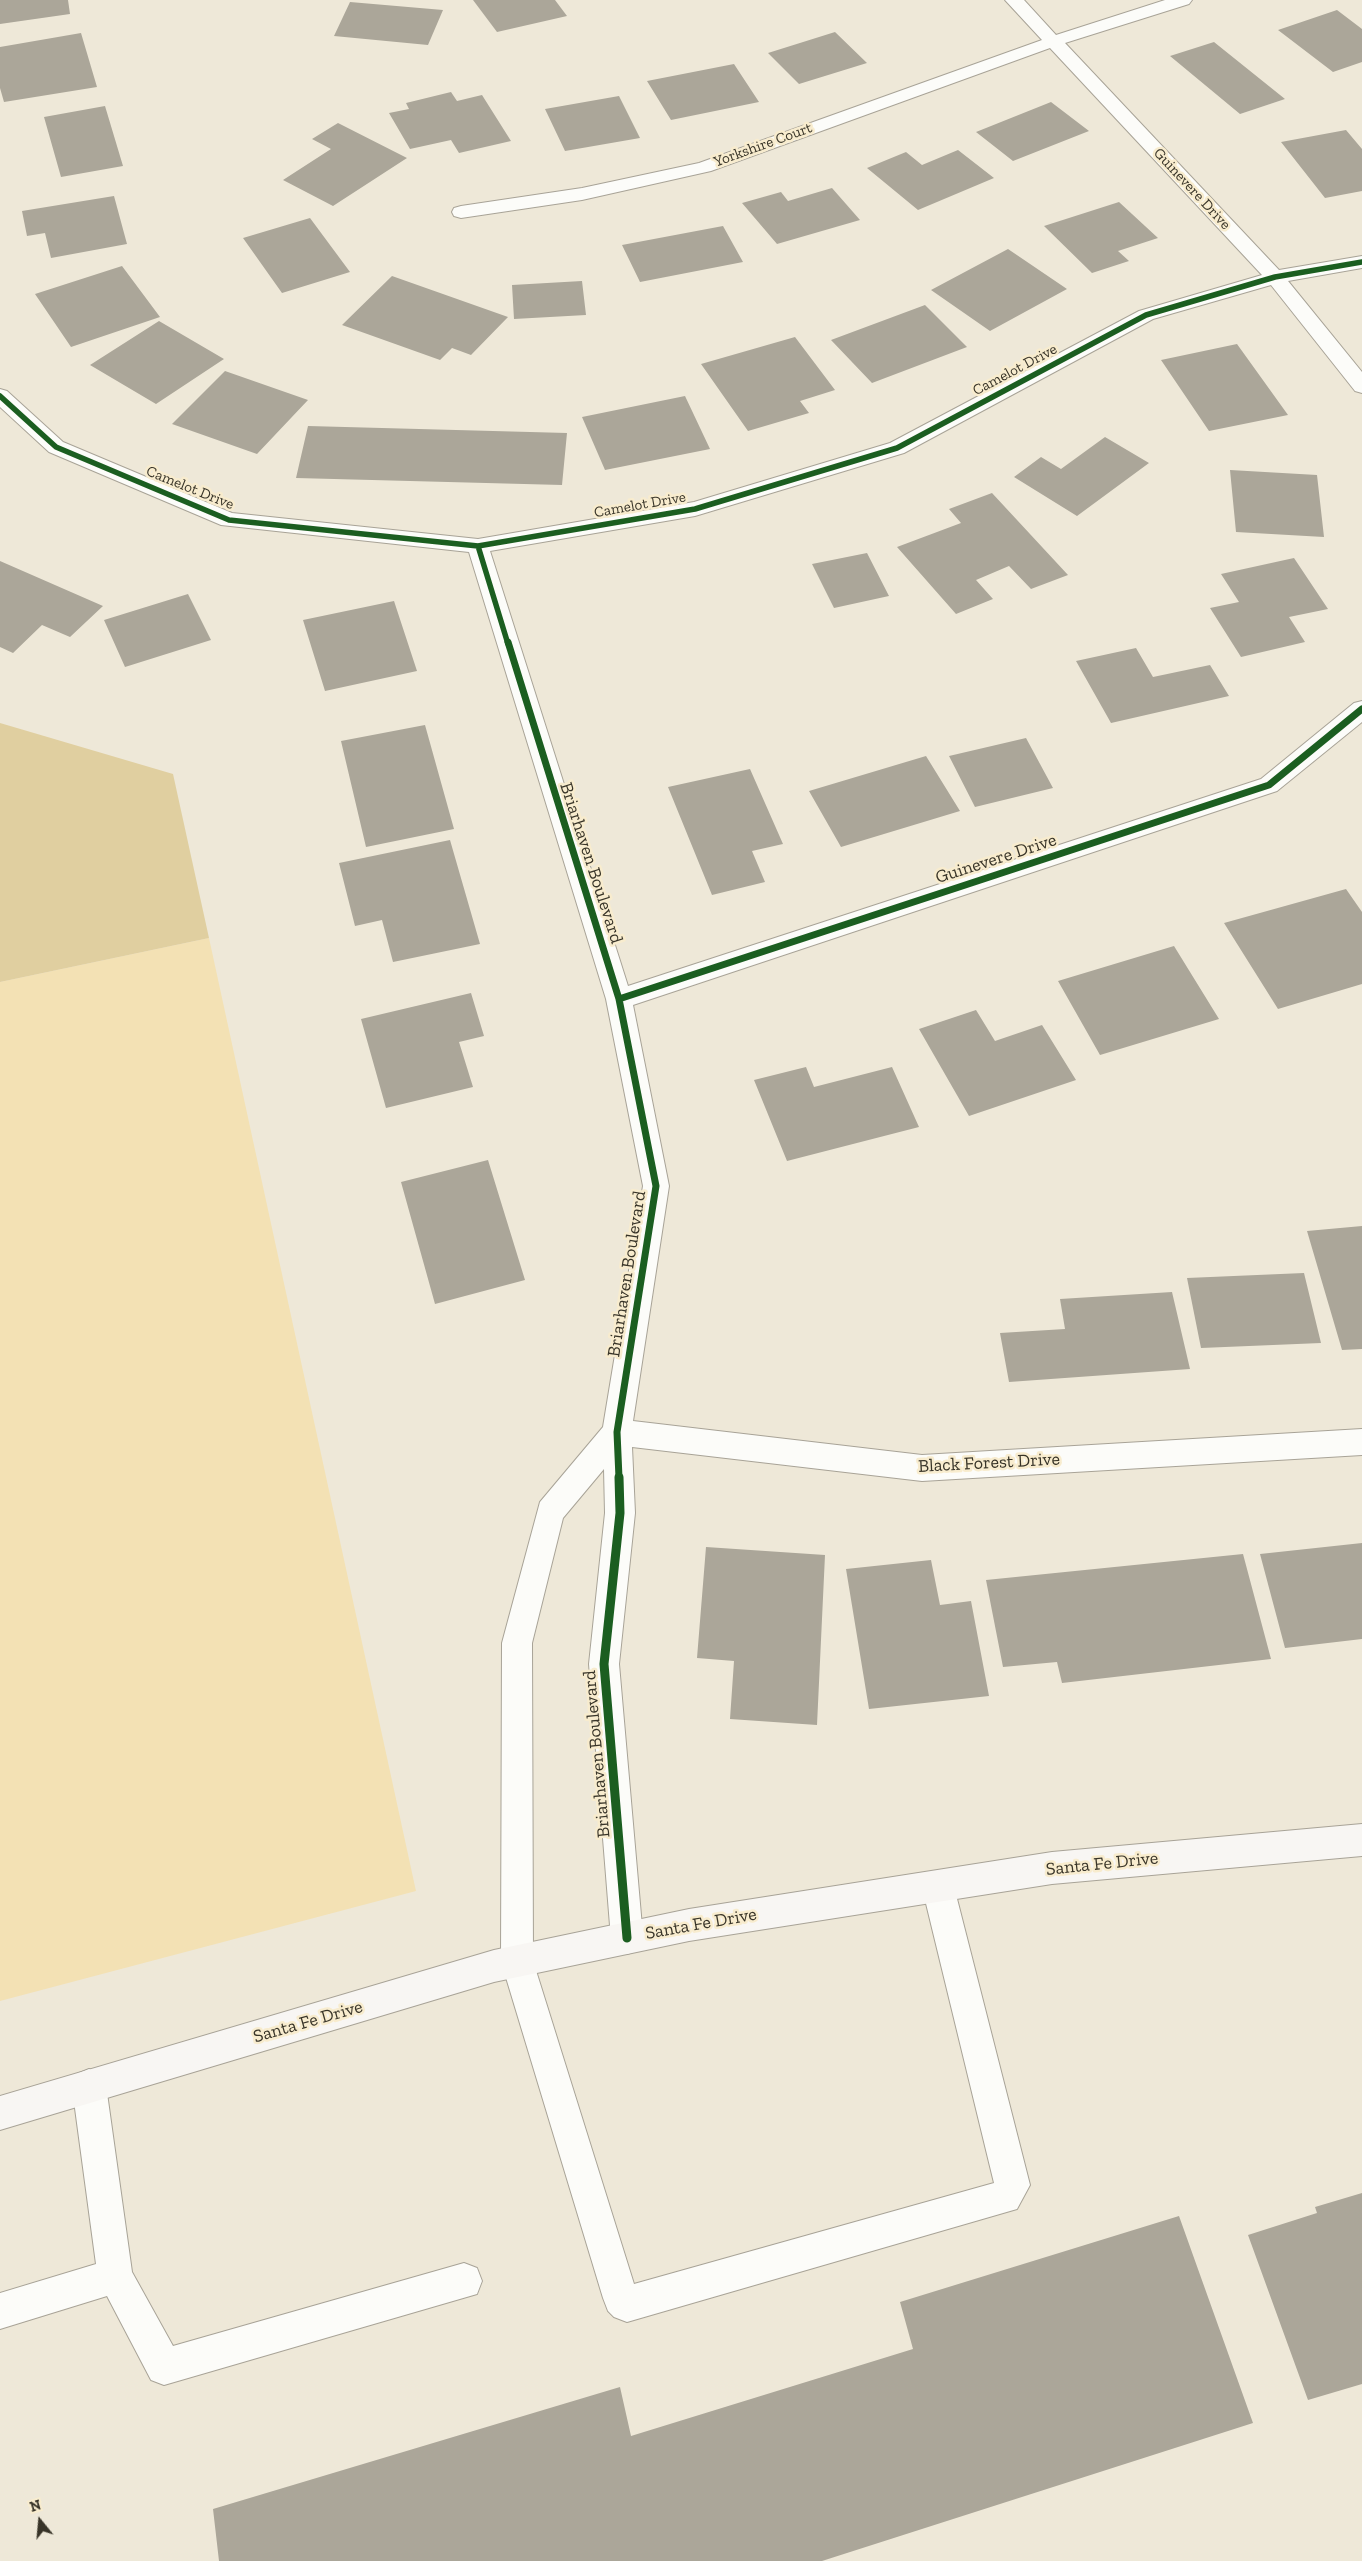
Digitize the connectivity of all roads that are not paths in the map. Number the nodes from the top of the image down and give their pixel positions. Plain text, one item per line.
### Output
1 (1014, 0) edge
2 (1183, 0) edge
3 (1054, 41) junction
4 (461, 212) dead end
5 (1362, 262) edge
6 (1274, 277) junction
7 (1362, 386) edge
8 (0, 396) edge
9 (478, 546) junction
10 (1362, 709) edge
11 (619, 999) junction
12 (617, 1432) junction
13 (1362, 1442) edge
14 (1362, 1840) edge
15 (938, 1887) junction
16 (627, 1938) junction
17 (517, 1962) junction
18 (89, 2086) junction
19 (0, 2112) edge
20 (115, 2276) junction
21 (464, 2281) dead end
22 (0, 2311) edge

1 - 3 street, Guinevere Drive
2 - 3 street, Yorkshire Court
3 - 4 street, Yorkshire Court
3 - 6 street, Guinevere Drive
5 - 6 street, Camelot Drive
6 - 7 street, Guinevere Drive
6 - 9 street, Camelot Drive
8 - 9 street, Camelot Drive
9 - 11 street, Briarhaven Boulevard
10 - 11 street, Guinevere Drive
11 - 12 street, Briarhaven Boulevard
12 - 13 street, Black Forest Drive
12 - 16 street, Briarhaven Boulevard
12 - 17 street
14 - 15 main road, Santa Fe Drive
15 - 16 main road, Santa Fe Drive
15 - 17 street
16 - 17 main road, Santa Fe Drive
17 - 18 main road, Santa Fe Drive
18 - 19 main road, Santa Fe Drive
18 - 20 street
20 - 21 street
20 - 22 street

